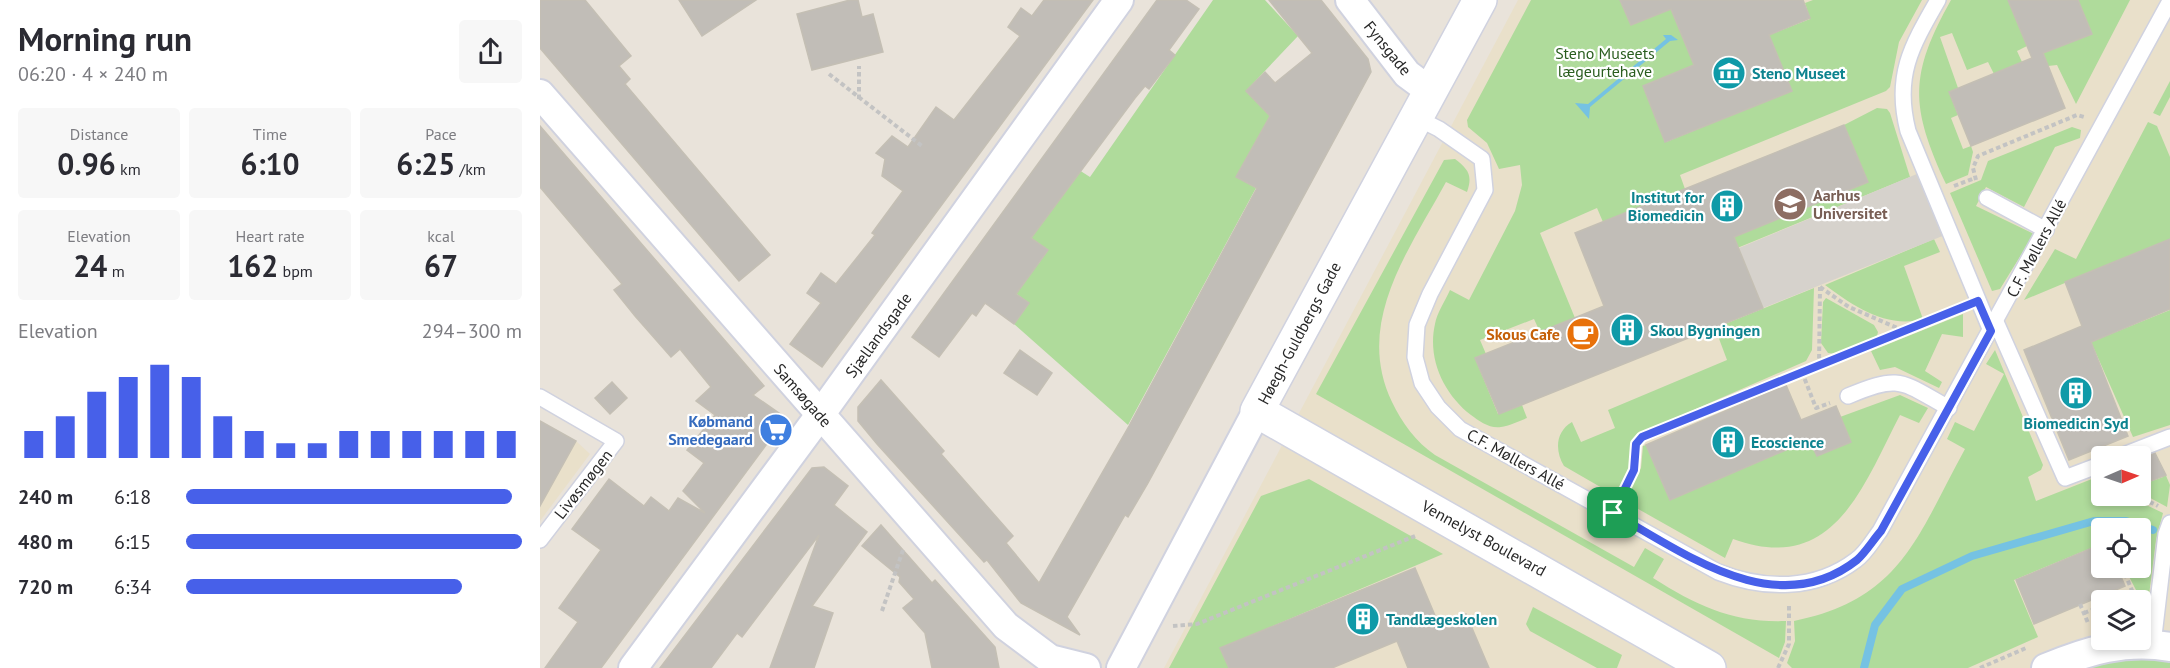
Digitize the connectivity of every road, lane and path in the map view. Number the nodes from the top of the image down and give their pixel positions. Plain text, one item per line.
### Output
1 (1119, 0) edge
2 (1350, 0) edge
3 (1480, 0) edge
4 (1938, 0) edge
5 (2170, 1) edge
6 (860, 66) dead end
7 (829, 74) dead end
8 (540, 94) edge
9 (859, 100) junction
10 (1423, 104) junction
11 (2105, 121) junction
12 (922, 146) dead end
13 (1987, 198) joint
14 (2046, 230) junction
15 (1978, 301) junction
16 (1994, 327) junction
17 (1904, 331) junction
18 (1819, 366) junction
19 (1802, 372) junction
20 (1848, 396) joint
21 (540, 397) edge
22 (1949, 408) junction
23 (1257, 411) junction
24 (820, 415) junction
25 (2170, 437) edge
26 (2147, 446) edge
27 (2091, 468) edge
28 (2151, 503) edge
29 (2160, 508) dead end
30 (1613, 513) junction
31 (914, 518) junction
32 (1452, 520) junction
33 (2170, 523) edge
34 (540, 540) edge
35 (1789, 599) dead end
36 (2080, 604) dead end
37 (882, 611) dead end
38 (2091, 611) edge
39 (1149, 614) junction
40 (2084, 614) junction
41 (2088, 624) dead end
42 (2162, 645) edge
43 (1048, 663) edge
44 (633, 668) edge
45 (1086, 668) edge
46 (1121, 668) edge
47 (1709, 668) edge
48 (1778, 668) edge
49 (2046, 668) edge

1 - 24 street, Sjællandsgade
2 - 10 street, Fynsgade
3 - 10 street, Høegh-Guldbergs Gade
4 - 15 lane
5 - 11 lane, C.F. Møllers Allé
6 - 9 path
7 - 9 path
8 - 24 street, Samsøgade
9 - 12 path
10 - 23 street, Høegh-Guldbergs Gade
10 - 30 lane, C.F. Møllers Allé
11 - 13 path
11 - 14 lane, C.F. Møllers Allé
13 - 14 lane
14 - 16 lane, C.F. Møllers Allé
15 - 16 lane
15 - 17 path
16 - 22 lane, C.F. Møllers Allé
16 - 27 lane
17 - 18 path
17 - 18 path
18 - 19 path
19 - 20 path
19 - 30 path
20 - 22 lane
21 - 34 lane, Livøsmøgen
22 - 30 lane, C.F. Møllers Allé
23 - 32 street, Vennelyst Boulevard
23 - 39 street, Høegh-Guldbergs Gade
24 - 31 street, Samsøgade
24 - 44 street, Sjællandsgade
25 - 26 lane
28 - 29 path
31 - 37 path
31 - 43 street, Samsøgade
32 - 39 path
32 - 47 street, Vennelyst Boulevard
33 - 42 lane
35 - 48 path
36 - 40 path
38 - 40 path
39 - 46 street, Høegh-Guldbergs Gade
40 - 41 path
42 - 49 street
43 - 45 street, Samsøgade

